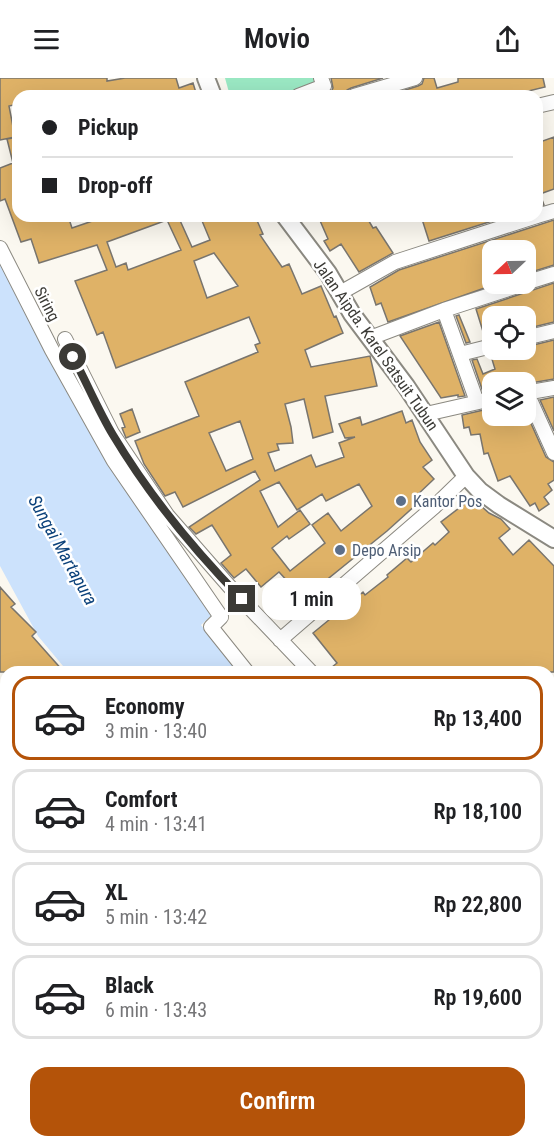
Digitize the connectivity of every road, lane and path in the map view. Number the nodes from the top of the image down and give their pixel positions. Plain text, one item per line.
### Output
1 (321, 78) edge
2 (415, 78) edge
3 (314, 90) edge
4 (374, 90) edge
5 (290, 222) edge
6 (519, 222) edge
7 (0, 248) edge
8 (554, 274) edge
9 (536, 280) edge
10 (340, 293) junction
11 (492, 294) edge
12 (444, 310) junction
13 (554, 331) edge
14 (536, 335) edge
15 (370, 338) junction
16 (65, 339) dead end
17 (482, 348) edge
18 (460, 354) junction
19 (554, 388) edge
20 (536, 391) edge
21 (482, 401) edge
22 (477, 402) junction
23 (426, 414) junction
24 (536, 414) edge
25 (554, 453) edge
26 (466, 476) junction
27 (554, 539) edge
28 (280, 640) junction
29 (242, 666) edge
30 (305, 666) edge

1 - 3 street
2 - 4 street
5 - 10 main road, Jalan Aipda. Karel Satsuit Tubun
6 - 10 street
7 - 29 street, Siring
8 - 9 street
10 - 15 main road, Jalan Aipda. Karel Satsuit Tubun
11 - 12 street
12 - 15 street
12 - 18 street
13 - 14 street
15 - 23 main road, Jalan Aipda. Karel Satsuit Tubun
16 - 28 street
17 - 18 street
18 - 22 street
19 - 20 street
21 - 22 street
22 - 23 street
23 - 26 main road, Jalan Aipda. Karel Satsuit Tubun
24 - 25 street
26 - 27 main road, Jalan Aipda. Karel Satsuit Tubun
26 - 28 street
28 - 30 street

